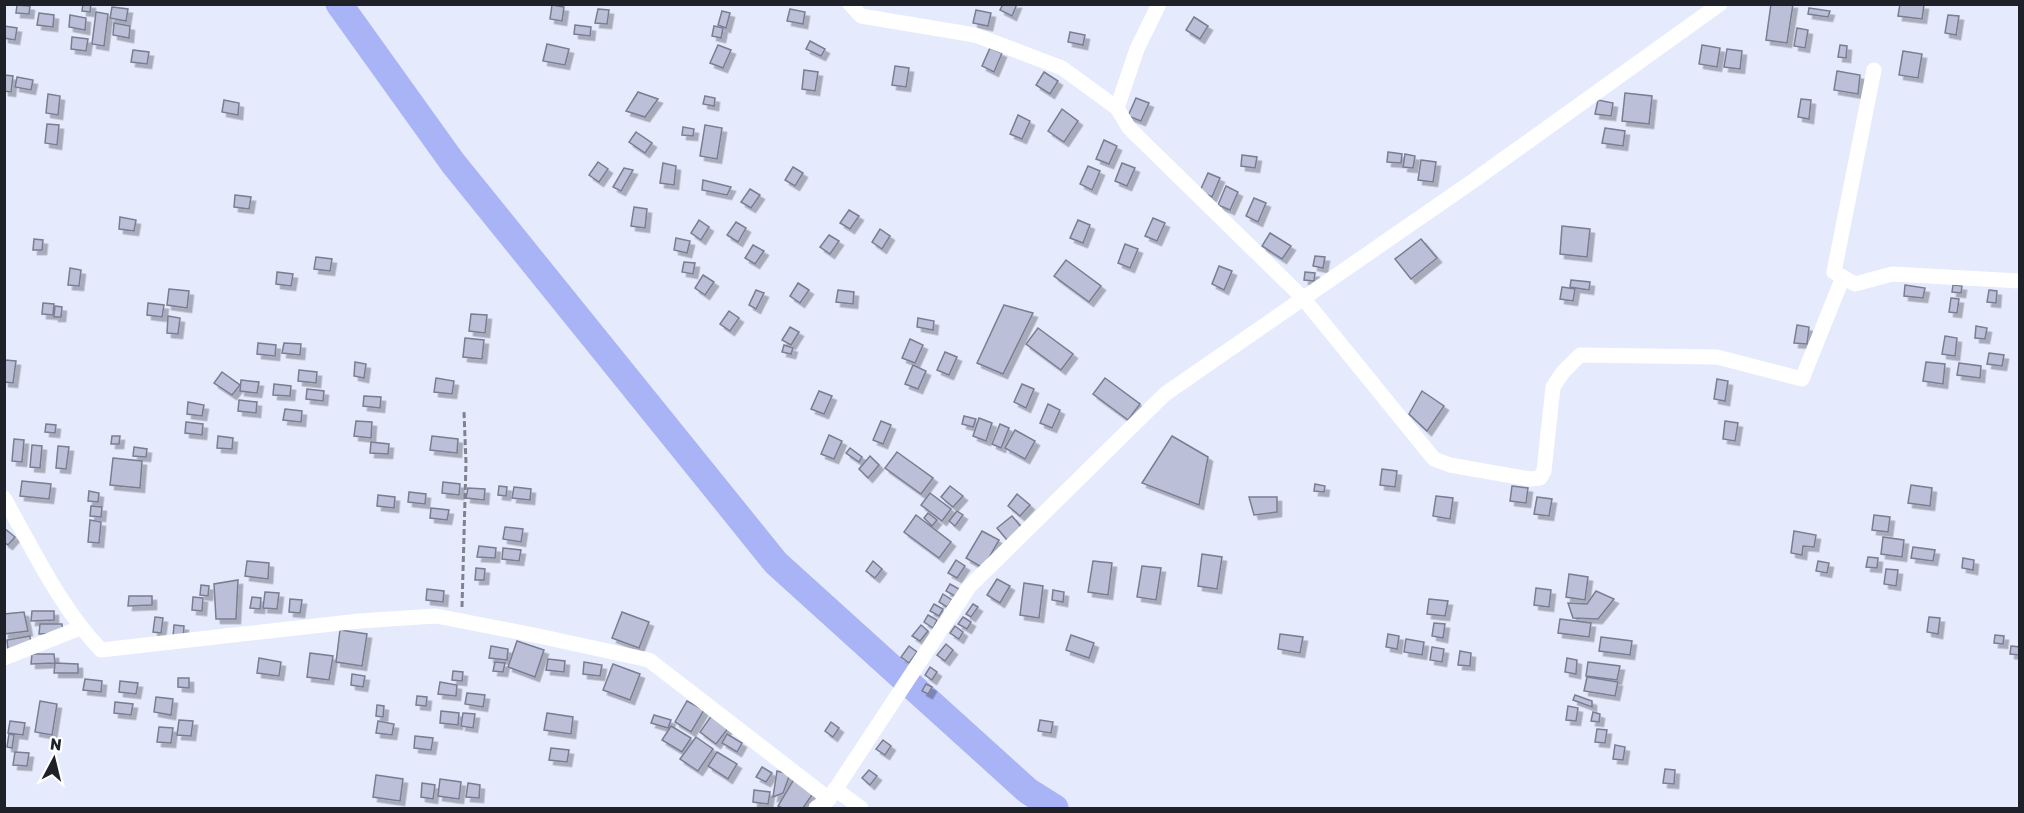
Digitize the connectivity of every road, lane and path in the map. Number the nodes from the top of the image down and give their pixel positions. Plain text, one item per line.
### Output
1 (850, 4) edge
2 (1159, 4) edge
3 (1720, 4) edge
4 (1874, 70) dead end
5 (1117, 108) junction
6 (1843, 277) junction
7 (2019, 281) edge
8 (1303, 298) junction
9 (464, 412) dead end
10 (4, 498) edge
11 (462, 620) junction
12 (80, 628) junction
13 (4, 658) edge
14 (827, 799) edge
15 (861, 808) edge

1 - 5 street
2 - 5 street
3 - 8 street
4 - 6 street
5 - 8 street
6 - 7 street
6 - 8 street
8 - 14 street
9 - 11 path
10 - 12 street
11 - 12 street
11 - 14 street
12 - 13 street
14 - 15 street

